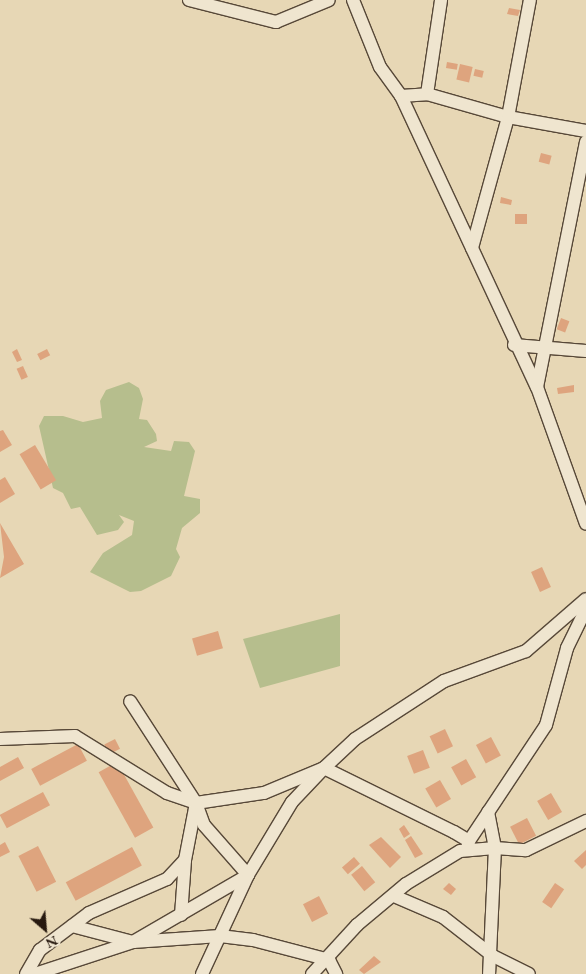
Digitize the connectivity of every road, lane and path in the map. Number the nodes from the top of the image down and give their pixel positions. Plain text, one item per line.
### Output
1 (189, 0) edge
2 (329, 0) edge
3 (353, 0) edge
4 (441, 0) edge
5 (530, 0) edge
6 (427, 94) junction
7 (401, 96) junction
8 (508, 117) junction
9 (586, 131) edge
10 (586, 142) edge
11 (472, 248) junction
12 (514, 345) junction
13 (543, 347) junction
14 (586, 351) edge
15 (537, 388) junction
16 (586, 524) edge
17 (586, 599) edge
18 (586, 609) edge
19 (130, 701) dead end
20 (0, 739) edge
21 (324, 768) junction
22 (196, 803) junction
23 (488, 812) junction
24 (586, 821) edge
25 (468, 845) junction
26 (495, 848) junction
27 (186, 860) junction
28 (248, 875) junction
29 (394, 896) junction
30 (182, 915) junction
31 (72, 926) junction
32 (220, 936) junction
33 (132, 942) junction
34 (493, 956) junction
35 (329, 960) junction
36 (26, 974) edge
37 (35, 974) edge
38 (202, 974) edge
39 (312, 974) edge
40 (336, 974) edge
41 (488, 974) edge
42 (529, 974) edge

1 - 2 street
3 - 7 street
4 - 6 street
5 - 8 street
6 - 7 street
6 - 8 street
7 - 11 street
8 - 9 street
8 - 11 street
10 - 13 street
11 - 12 street
12 - 13 street
12 - 15 street
13 - 14 street
13 - 15 street
15 - 16 street
17 - 21 street
18 - 23 street
19 - 22 street
20 - 22 street
21 - 22 street
21 - 25 street
21 - 28 street
22 - 27 street
22 - 28 street
23 - 25 street
23 - 26 street
24 - 26 street
25 - 26 street
25 - 29 street
26 - 34 street
27 - 30 street
27 - 31 street
28 - 30 street
28 - 32 street
29 - 34 street
29 - 35 street
30 - 33 street
31 - 33 street
31 - 36 street
32 - 33 street
32 - 35 street
32 - 38 street
33 - 37 street
34 - 41 street
34 - 42 street
35 - 39 street
35 - 40 street

